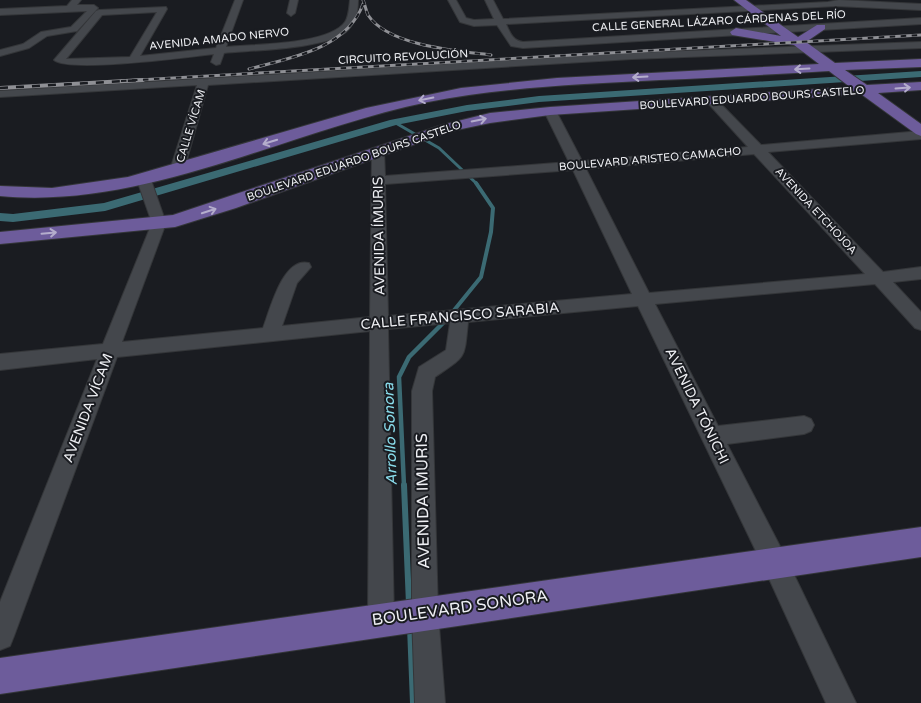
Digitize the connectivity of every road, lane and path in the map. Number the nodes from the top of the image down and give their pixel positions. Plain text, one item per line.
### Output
1 (77, 0) edge
2 (115, 0) edge
3 (294, 0) edge
4 (354, 0) edge
5 (452, 0) edge
6 (489, 0) edge
7 (740, 0) edge
8 (851, 0) edge
9 (238, 3) edge
10 (838, 4) junction
11 (249, 5) dead end
12 (619, 5) dead end
13 (921, 7) edge
14 (70, 8) junction
15 (752, 9) junction
16 (0, 12) edge
17 (102, 12) junction
18 (291, 13) dead end
19 (921, 21) edge
20 (500, 22) junction
21 (639, 27) junction
22 (821, 27) junction
23 (781, 30) junction
24 (736, 32) junction
25 (803, 45) junction
26 (921, 45) edge
27 (878, 47) junction
28 (858, 48) junction
29 (220, 51) junction
30 (0, 53) edge
31 (133, 60) junction
32 (921, 63) edge
33 (903, 64) junction
34 (215, 65) dead end
35 (835, 69) junction
36 (204, 81) junction
37 (921, 86) edge
38 (864, 89) junction
39 (0, 94) edge
40 (711, 100) junction
41 (550, 111) junction
42 (921, 131) edge
43 (921, 135) edge
44 (758, 150) junction
45 (378, 151) junction
46 (578, 165) junction
47 (177, 170) junction
48 (379, 180) junction
49 (145, 182) junction
50 (4, 189) edge
51 (159, 222) junction
52 (0, 238) edge
53 (303, 268) dead end
54 (921, 272) edge
55 (880, 278) junction
56 (645, 300) junction
57 (460, 317) junction
58 (380, 323) junction
59 (921, 323) edge
60 (270, 334) junction
61 (110, 351) junction
62 (0, 362) edge
63 (804, 425) dead end
64 (712, 436) junction
65 (921, 542) edge
66 (775, 563) junction
67 (425, 613) junction
68 (381, 620) junction
69 (0, 636) edge
70 (0, 676) edge
71 (430, 703) edge
72 (841, 703) edge

1 - 14 street
2 - 17 street
3 - 18 street
4 - 29 street, AVENIDA AMADO NERVO
5 - 20 street
6 - 20 street
7 - 15 main road
8 - 10 street
9 - 11 street
9 - 29 street
10 - 13 street
10 - 15 street
12 - 21 street
14 - 16 street
14 - 30 street
15 - 21 street
15 - 23 main road
17 - 31 street
17 - 31 street, AVENIDA AMADO NERVO
19 - 22 street, CALLE GENERAL LÁZARO CÁRDENAS DEL RÍO
20 - 21 street
20 - 21 street, CALLE GENERAL LÁZARO CÁRDENAS DEL RÍO
21 - 24 street, CALLE GENERAL LÁZARO CÁRDENAS DEL RÍO
22 - 23 street, CALLE GENERAL LÁZARO CÁRDENAS DEL RÍO
22 - 25 main road
23 - 24 street, CALLE GENERAL LÁZARO CÁRDENAS DEL RÍO
23 - 25 main road
24 - 25 main road
25 - 28 street, CIRCUITO REVOLUCIÓN
25 - 35 main road
25 - 36 street, CIRCUITO REVOLUCIÓN
26 - 27 street, CIRCUITO REVOLUCIÓN
27 - 28 street, CIRCUITO REVOLUCIÓN
27 - 33 street
28 - 35 main road
29 - 31 street, AVENIDA AMADO NERVO
29 - 34 street
32 - 33 main road, BOULEVARD EDUARDO BOURS CASTELO
33 - 35 main road, BOULEVARD EDUARDO BOURS CASTELO
35 - 38 main road
35 -> 47 main road, BOULEVARD EDUARDO BOURS CASTELO
36 - 39 street, CIRCUITO REVOLUCIÓN
36 - 47 street, CALLE VÍCAM
38 -> 37 main road, BOULEVARD EDUARDO BOURS CASTELO
38 - 40 main road, BOULEVARD EDUARDO BOURS CASTELO
38 - 42 main road
40 - 41 main road, BOULEVARD EDUARDO BOURS CASTELO
40 - 44 street, AVENIDA ETCHOJOA
45 -> 41 main road, BOULEVARD EDUARDO BOURS CASTELO
41 - 46 street, AVENIDA TÓNICHI
43 - 44 street, BOULEVARD ARISTEO CAMACHO
44 - 46 street, BOULEVARD ARISTEO CAMACHO
44 - 55 street, AVENIDA ETCHOJOA
45 - 48 street, AVENIDA ÍMURIS
51 -> 45 main road, BOULEVARD EDUARDO BOURS CASTELO
46 - 48 street, BOULEVARD ARISTEO CAMACHO
46 - 56 street, AVENIDA TÓNICHI
47 - 49 main road, BOULEVARD EDUARDO BOURS CASTELO
48 - 58 street, AVENIDA ÍMURIS
49 - 50 main road, BOULEVARD EDUARDO BOURS CASTELO
49 - 51 street
52 -> 51 main road, BOULEVARD EDUARDO BOURS CASTELO
51 - 61 street, AVENIDA VÍCAM
53 - 60 street
54 - 55 street, CALLE FRANCISCO SARABIA
55 - 56 street, CALLE FRANCISCO SARABIA
55 - 59 street, AVENIDA ETCHOJOA
56 - 57 street, CALLE FRANCISCO SARABIA
56 - 64 street, AVENIDA TÓNICHI
57 - 58 street, CALLE FRANCISCO SARABIA
57 - 67 street, AVENIDA IMURIS
58 - 60 street, CALLE FRANCISCO SARABIA
58 - 68 street, AVENIDA ÍMURIS
60 - 61 street, CALLE FRANCISCO SARABIA
61 - 62 street, CALLE FRANCISCO SARABIA
61 - 69 street, AVENIDA VÍCAM
63 - 64 street
64 - 66 street, AVENIDA TÓNICHI
65 - 66 main road, BOULEVARD SONORA
66 - 67 main road, BOULEVARD SONORA
66 - 72 street, AVENIDA TÓNICHI
67 - 68 main road, BOULEVARD SONORA
67 - 71 street, AVENIDA IMURIS
68 - 70 main road, BOULEVARD SONORA

